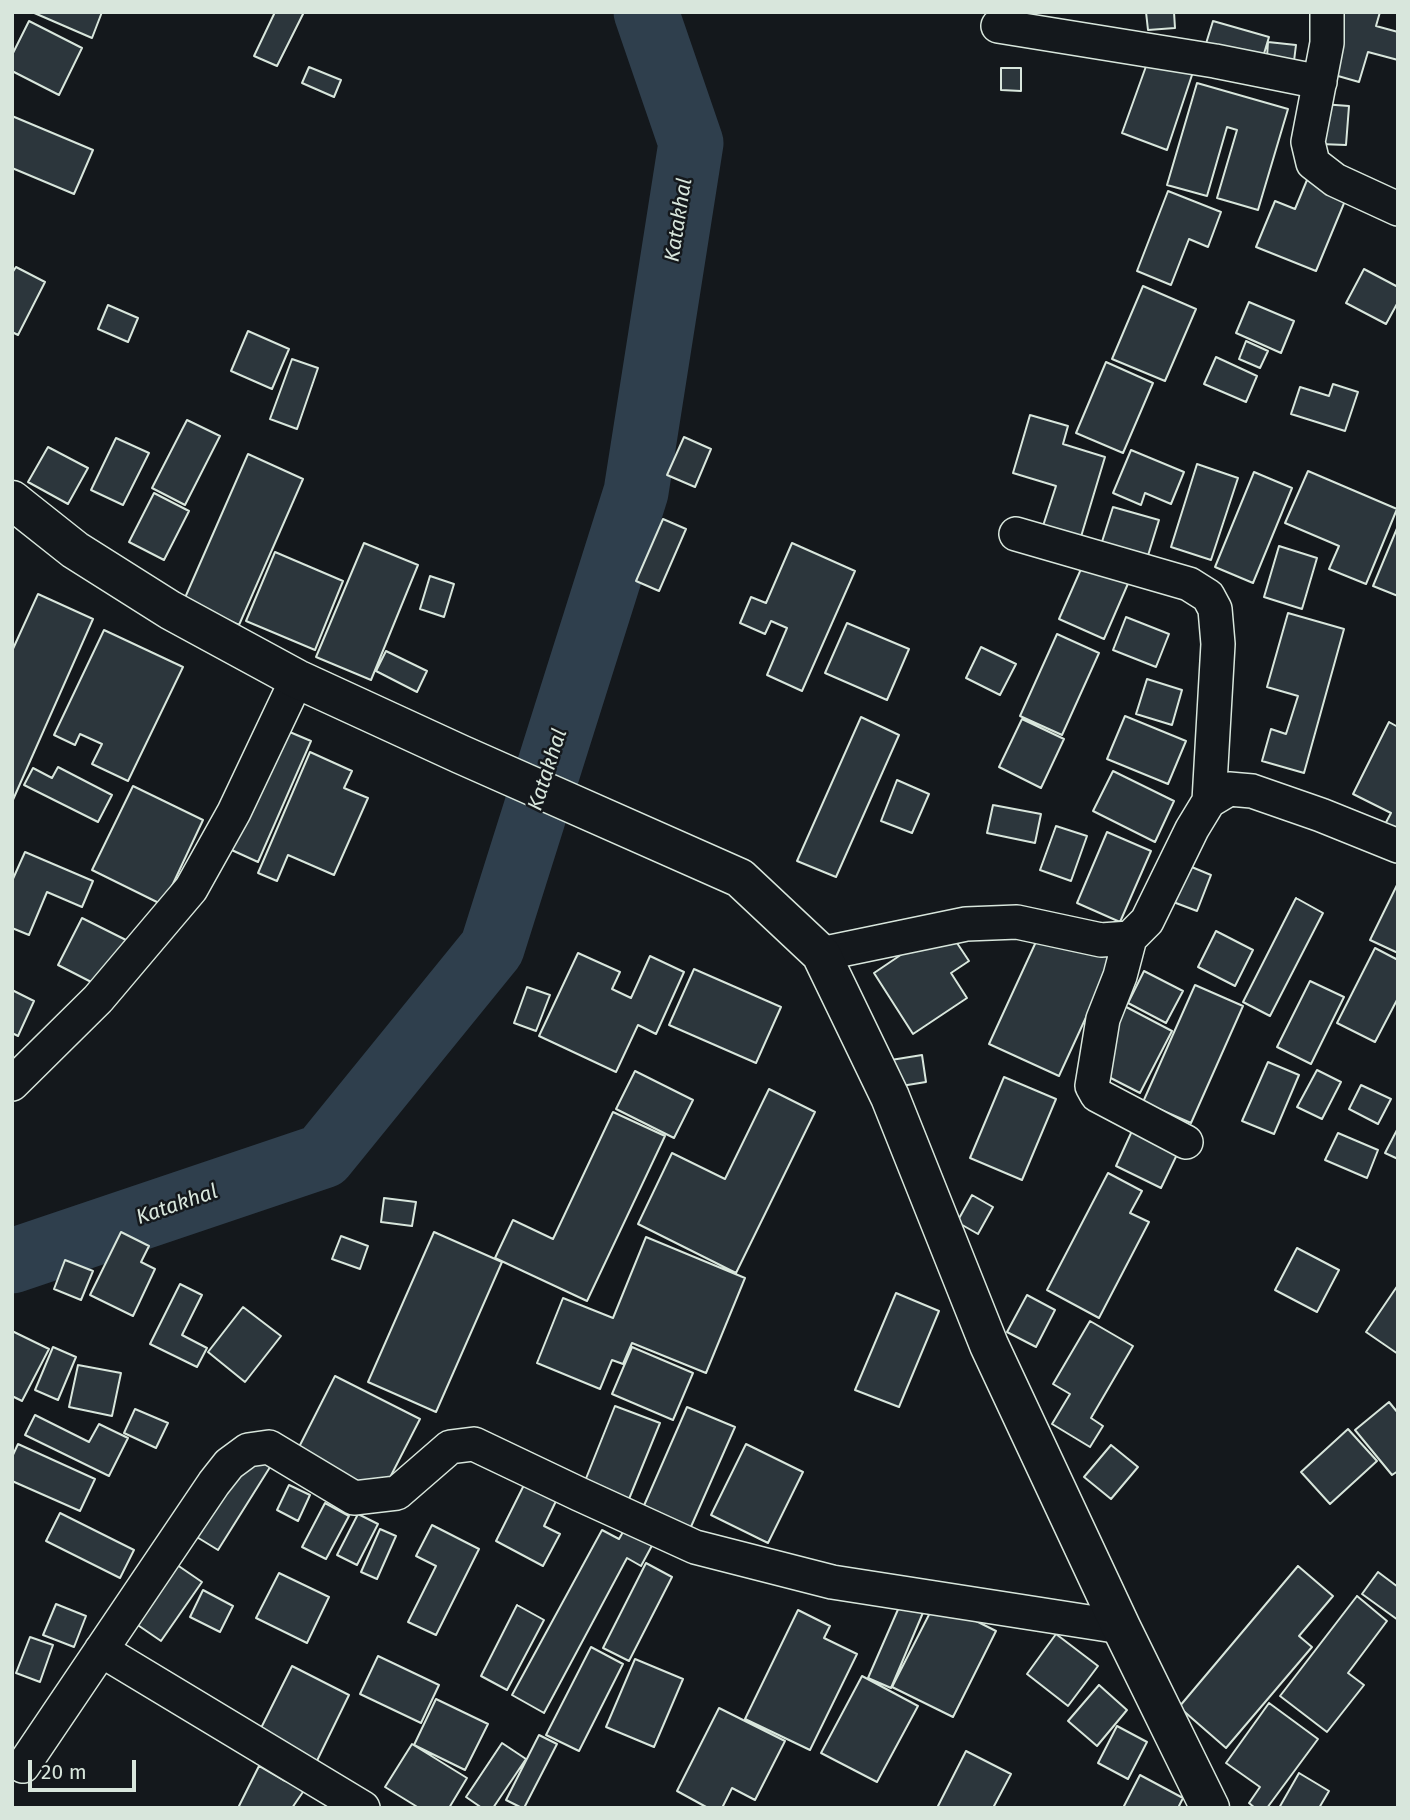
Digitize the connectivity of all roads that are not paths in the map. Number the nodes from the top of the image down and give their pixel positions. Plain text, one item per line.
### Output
1 (1326, 12) edge
2 (998, 26) dead end
3 (1320, 82) junction
4 (1398, 209) edge
5 (12, 500) edge
6 (1016, 534) dead end
7 (297, 679) junction
8 (1209, 801) junction
9 (1398, 846) edge
10 (1130, 938) junction
11 (821, 954) junction
12 (12, 1084) edge
13 (1186, 1142) dead end
14 (1121, 1628) junction
15 (101, 1650) junction
16 (23, 1766) dead end
17 (363, 1808) edge
18 (1210, 1808) edge

1 - 3 street
2 - 3 street
3 - 4 street
5 - 7 street
6 - 8 street
7 - 11 street
7 - 12 street
8 - 9 street
8 - 10 street
10 - 11 street
10 - 13 street
11 - 14 street
14 - 15 street
14 - 18 street
15 - 16 street
15 - 17 street

